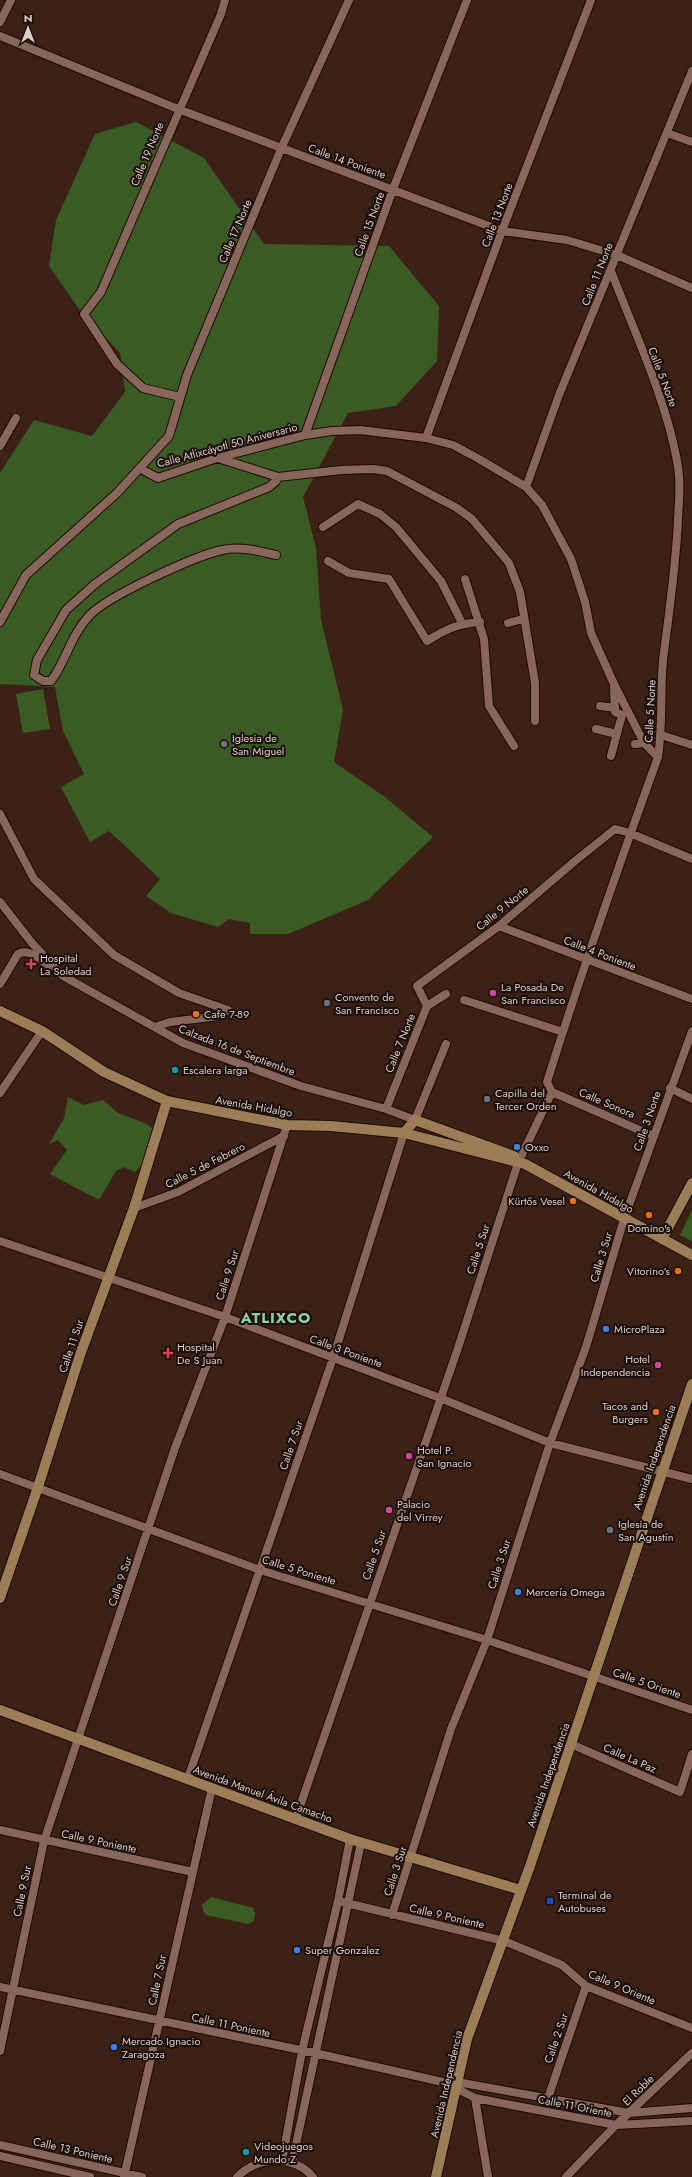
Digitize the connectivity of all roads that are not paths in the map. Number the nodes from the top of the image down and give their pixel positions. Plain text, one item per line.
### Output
1 (11, 0) edge
2 (225, 0) edge
3 (349, 0) edge
4 (467, 0) edge
5 (591, 0) edge
6 (0, 22) edge
7 (0, 36) edge
8 (692, 72) edge
9 (178, 109) junction
10 (667, 133) junction
11 (692, 142) edge
12 (281, 149) junction
13 (393, 189) junction
14 (502, 231) junction
15 (617, 255) junction
16 (611, 270) junction
17 (692, 288) edge
18 (180, 397) junction
19 (16, 418) dead end
20 (305, 435) junction
21 (426, 438) junction
22 (0, 446) edge
23 (217, 458) junction
24 (141, 469) junction
25 (278, 477) junction
26 (526, 487) junction
27 (323, 527) dead end
28 (276, 555) dead end
29 (328, 561) dead end
30 (465, 579) dead end
31 (523, 620) junction
32 (0, 622) edge
33 (480, 622) junction
34 (462, 623) junction
35 (508, 623) dead end
36 (614, 684) junction
37 (600, 706) dead end
38 (615, 708) junction
39 (535, 721) dead end
40 (596, 729) dead end
41 (617, 734) junction
42 (661, 735) junction
43 (644, 743) junction
44 (635, 744) dead end
45 (692, 745) edge
46 (514, 746) dead end
47 (611, 756) dead end
48 (658, 756) junction
49 (0, 814) edge
50 (630, 833) junction
51 (692, 859) edge
52 (0, 902) edge
53 (499, 926) junction
54 (586, 960) junction
55 (63, 976) junction
56 (0, 984) edge
57 (446, 994) dead end
58 (692, 999) edge
59 (464, 1000) dead end
60 (427, 1006) junction
61 (0, 1010) edge
62 (155, 1027) junction
63 (42, 1030) junction
64 (563, 1032) junction
65 (692, 1032) edge
66 (446, 1044) dead end
67 (670, 1088) junction
68 (552, 1092) junction
69 (0, 1093) edge
70 (692, 1099) edge
71 (167, 1102) junction
72 (386, 1109) junction
73 (415, 1120) junction
74 (287, 1125) junction
75 (404, 1133) junction
76 (284, 1136) junction
77 (653, 1136) junction
78 (521, 1161) junction
79 (692, 1183) edge
80 (134, 1208) junction
81 (624, 1219) junction
82 (662, 1239) junction
83 (1, 1244) edge
84 (692, 1255) edge
85 (110, 1277) junction
86 (225, 1317) junction
87 (333, 1358) junction
88 (692, 1384) edge
89 (440, 1398) junction
90 (550, 1443) junction
91 (661, 1471) junction
92 (0, 1474) edge
93 (692, 1479) edge
94 (38, 1487) junction
95 (150, 1528) junction
96 (260, 1570) junction
97 (0, 1598) edge
98 (369, 1604) junction
99 (487, 1640) junction
100 (594, 1677) junction
101 (0, 1710) edge
102 (692, 1710) edge
103 (76, 1740) junction
104 (571, 1744) junction
105 (692, 1754) edge
106 (188, 1778) junction
107 (212, 1788) junction
108 (296, 1818) junction
109 (0, 1830) edge
110 (350, 1839) junction
111 (44, 1840) junction
112 (361, 1843) junction
113 (411, 1859) junction
114 (193, 1872) junction
115 (521, 1890) junction
116 (338, 1901) junction
117 (348, 1904) junction
118 (392, 1916) junction
119 (504, 1941) junction
120 (586, 1986) junction
121 (0, 1987) edge
122 (13, 1991) junction
123 (160, 2021) junction
124 (692, 2028) edge
125 (0, 2051) edge
126 (302, 2051) junction
127 (315, 2053) junction
128 (692, 2053) edge
129 (454, 2085) junction
130 (475, 2098) junction
131 (548, 2098) junction
132 (692, 2108) edge
133 (629, 2113) junction
134 (692, 2121) edge
135 (616, 2125) junction
136 (0, 2145) edge
137 (0, 2156) edge
138 (282, 2161) junction
139 (292, 2163) junction
140 (125, 2175) edge
141 (90, 2177) edge
142 (142, 2177) edge
143 (237, 2177) edge
144 (313, 2177) edge
145 (436, 2177) edge
146 (488, 2177) edge
147 (566, 2177) edge

1 - 6 street
2 - 9 street, Calle 19 Norte
3 - 12 street, Calle 17 Norte
4 - 13 street, Calle 15 Norte
5 - 14 street, Calle 13 Norte
7 - 9 street, Calle 14 Poniente
8 - 10 street, Calle 11 Norte
9 - 12 street, Calle 14 Poniente
9 - 18 street, Calle 19 Norte
10 - 11 street
10 - 15 street, Calle 11 Norte
12 - 13 street, Calle 14 Poniente
12 - 18 street, Calle 17 Norte
13 - 14 street, Calle 14 Poniente
13 - 20 street, Calle 15 Norte
14 - 15 street, Calle 14 Poniente
14 - 21 street, Calle 13 Norte
15 - 16 street, Calle 11 Norte
15 - 17 street, Calle 14 Poniente
16 - 26 street, Calle 11 Norte
16 - 42 street, Calle 5 Norte
18 - 24 street, Calle 17 Norte
19 - 22 street
20 - 21 street, Calle Atlixcáyotl 50 Aniversario
20 - 23 street, Calle Atlixcáyotl 50 Aniversario
21 - 26 street, Calle Atlixcáyotl 50 Aniversario
23 - 24 street, Calle Atlixcáyotl 50 Aniversario
23 - 25 street
24 - 32 street
25 - 28 street
25 - 31 street
26 - 36 street, Calle Atlixcáyotl 50 Aniversario
27 - 34 street
29 - 34 street
30 - 33 street
31 - 35 street
31 - 39 street
33 - 34 street
33 - 46 street
36 - 38 street
36 - 43 street, Calle Atlixcáyotl 50 Aniversario
37 - 38 street
38 - 41 street
40 - 41 street
41 - 47 street
42 - 45 street
42 - 48 street, Calle 5 Norte
43 - 44 street
43 - 48 street, Calle Atlixcáyotl 50 Aniversario
48 - 50 street, Calle 5 Norte
49 - 62 street
50 - 51 street
50 - 53 street, Calle 9 Norte
50 - 54 street, Calle 5 Norte
52 - 55 street, Calzada 16 de Septiembre
53 - 54 street, Calle 4 Poniente
53 - 60 street, Calle 9 Norte
54 - 58 street, Calle 4 Poniente
54 - 64 street, Calle 5 Norte
55 - 56 street
55 - 62 street, Calzada 16 de Septiembre
57 - 60 street, Calle 7 Norte
59 - 64 street
60 - 72 street, Calle 7 Norte
61 - 63 main road, Avenida Hidalgo
62 - 72 street, Calzada 16 de Septiembre
63 - 69 street
63 - 71 main road, Avenida Hidalgo
64 - 68 street, Calle 5 Norte
65 - 67 street, Calle 3 Norte
66 - 73 street
67 - 70 street
67 - 77 street, Calle 3 Norte
68 - 77 street, Calle Sonora
68 - 78 street
71 - 74 main road, Avenida Hidalgo
71 - 80 main road, Calle 11 Sur
72 - 73 street, Calzada 16 de Septiembre
73 - 75 main road, Calle 7 Sur
73 - 78 main road, Avenida Hidalgo
74 - 75 main road, Avenida Hidalgo
74 - 76 street, Calle 9 Sur
75 - 78 main road, Avenida Hidalgo
75 - 87 street, Calle 7 Sur
76 - 80 street, Calle 5 de Febrero
76 - 86 street, Calle 9 Sur
77 - 81 street, Calle 3 Norte
78 - 81 main road, Avenida Hidalgo
78 - 89 street, Calle 5 Sur
79 - 82 main road
80 - 85 main road, Calle 11 Sur
81 - 82 main road, Avenida Hidalgo
81 - 90 street, Calle 3 Sur
82 - 84 main road, Avenida Hidalgo
83 - 85 street, Calle 3 Poniente
85 - 86 street, Calle 3 Poniente
85 - 94 main road, Calle 11 Sur
86 - 87 street, Calle 3 Poniente
86 - 95 street, Calle 9 Sur
87 - 89 street, Calle 3 Poniente
87 - 96 street, Calle 7 Sur
88 - 91 main road, Avenida Independencia
89 - 90 street, Calle 3 Poniente
89 - 98 street, Calle 5 Sur
90 - 91 street, Calle 3 Poniente
90 - 99 street, Calle 3 Sur
91 - 93 street, Calle 3 Poniente
91 - 100 main road, Avenida Independencia
92 - 94 street, Calle 5 Poniente
94 - 95 street, Calle 5 Poniente
94 - 97 main road, Calle 11 Sur
95 - 96 street, Calle 5 Poniente
95 - 103 street, Calle 9 Sur
96 - 98 street, Calle 5 Poniente
96 - 106 street, Calle 7 Sur
98 - 99 street, Calle 5 Poniente
98 - 108 street, Calle 5 Sur
99 - 100 street, Calle 5 Poniente
99 - 113 street, Calle 3 Sur
100 - 102 street, Calle 5 Oriente
100 - 104 main road, Avenida Independencia
101 - 103 main road, Avenida Manuel Ávila Camacho
103 - 106 main road, Avenida Manuel Ávila Camacho
103 - 111 street, Calle 9 Sur
104 - 105 street, Calle La Paz
104 - 115 main road, Avenida Independencia
106 - 107 main road, Avenida Manuel Ávila Camacho
107 - 108 main road, Avenida Manuel Ávila Camacho
107 - 114 street, Calle 7 Sur
108 - 110 main road, Avenida Manuel Ávila Camacho
109 - 111 street, Calle 9 Poniente
110 - 112 main road, Avenida Manuel Ávila Camacho
110 - 116 street
111 - 114 street, Calle 9 Poniente
111 - 122 street, Calle 9 Sur
112 - 113 main road, Avenida Manuel Ávila Camacho
112 - 117 street
113 - 115 main road, Avenida Manuel Ávila Camacho
113 - 118 street, Calle 3 Sur
114 - 123 street, Calle 7 Sur
115 - 119 main road, Avenida Independencia
116 - 117 street, Calle 9 Poniente
116 - 126 street
117 - 118 street, Calle 9 Poniente
117 - 127 street
118 - 119 street, Calle 9 Poniente
119 - 120 street, Calle 9 Oriente
119 - 129 main road, Avenida Independencia
120 - 124 street, Calle 9 Oriente
120 - 131 street, Calle 2 Sur
121 - 122 street, Calle 11 Poniente
122 - 123 street, Calle 11 Poniente
122 - 125 street, Calle 9 Sur
123 - 126 street, Calle 11 Poniente
123 - 140 street, Calle 7 Sur
126 - 127 street, Calle 11 Poniente
126 - 138 street
127 - 129 street, Calle 11 Poniente
127 - 139 street
128 - 133 street, El Roble
129 - 130 street, Calle 11 Oriente
129 - 131 street, Calle 11 Oriente
129 - 145 main road, Avenida Independencia
130 - 135 street, Calle 11 Oriente
130 - 146 street
131 - 133 street, Calle 11 Oriente
132 - 133 street, Calle 11 Oriente
133 - 135 street, El Roble
134 - 135 street, Calle 11 Oriente
135 - 147 street, El Roble
136 - 140 street, Calle 13 Poniente
137 - 141 street, Calle 13 Poniente
138 - 139 street
138 - 143 street
139 - 144 street
140 - 142 street, Calle 13 Poniente

